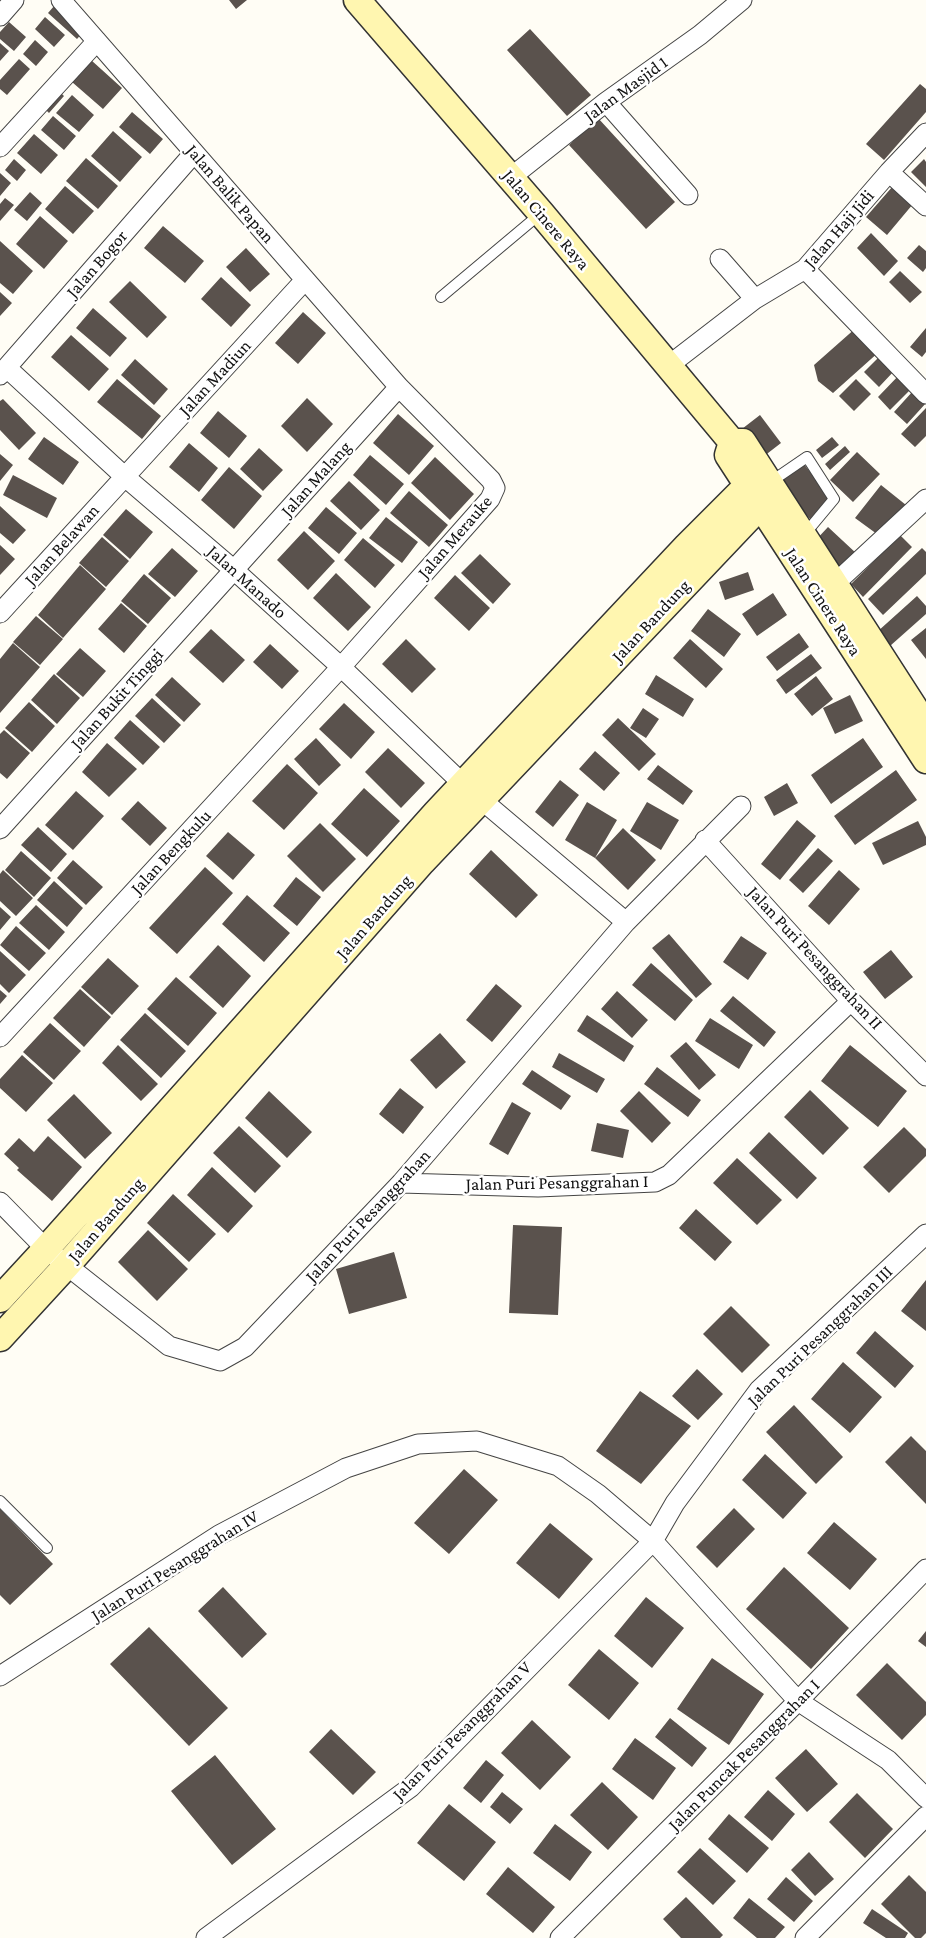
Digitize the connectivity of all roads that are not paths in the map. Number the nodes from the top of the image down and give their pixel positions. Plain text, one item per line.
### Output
1 (14, 0) edge
2 (61, 0) edge
3 (358, 0) edge
4 (742, 0) edge
5 (0, 16) edge
6 (97, 41) junction
7 (606, 102) junction
8 (926, 133) edge
9 (0, 147) edge
10 (194, 153) junction
11 (889, 172) junction
12 (510, 178) junction
13 (688, 195) dead end
14 (926, 206) edge
15 (540, 213) junction
16 (720, 259) dead end
17 (805, 269) junction
18 (305, 280) junction
19 (441, 297) dead end
20 (755, 299) junction
21 (668, 366) junction
22 (4, 372) edge
23 (399, 387) junction
24 (926, 394) edge
25 (124, 476) junction
26 (759, 492) junction
27 (926, 499) edge
28 (804, 536) junction
29 (234, 570) junction
30 (826, 589) junction
31 (0, 613) edge
32 (341, 667) junction
33 (926, 726) edge
34 (926, 760) edge
35 (473, 792) junction
36 (741, 806) dead end
37 (0, 829) edge
38 (706, 840) junction
39 (626, 922) junction
40 (851, 1001) junction
41 (0, 1037) edge
42 (926, 1076) edge
43 (401, 1183) junction
44 (0, 1202) edge
45 (926, 1234) edge
46 (46, 1249) junction
47 (67, 1265) junction
48 (0, 1299) edge
49 (0, 1338) edge
50 (0, 1501) edge
51 (653, 1541) junction
52 (47, 1548) dead end
53 (926, 1569) edge
54 (0, 1676) edge
55 (798, 1701) junction
56 (926, 1798) edge
57 (926, 1816) edge
58 (206, 1938) edge
59 (560, 1938) edge
60 (805, 1938) edge

1 - 5 street
2 - 6 street, Jalan Balik Papan
3 - 12 street, Jalan Cinere Raya
4 - 7 street, Jalan Masjid 1
6 - 9 street
6 - 10 street, Jalan Balik Papan
7 - 12 street, Jalan Masjid 1
7 - 13 street
8 - 11 street, Jalan Haji Jidi
10 - 18 street, Jalan Balik Papan
10 - 22 street, Jalan Bogor
11 - 14 street
11 - 17 street, Jalan Haji Jidi
12 - 15 street, Jalan Cinere Raya
15 - 19 lane
15 - 21 street, Jalan Cinere Raya
16 - 20 street
17 - 20 street, Jalan Haji Jidi
17 - 24 street
18 - 23 street, Jalan Balik Papan
18 - 25 street, Jalan Madiun
20 - 21 street, Jalan Haji Jidi
21 - 26 street, Jalan Cinere Raya
22 - 25 street, Jalan Manado
23 - 29 street, Jalan Malang
23 - 32 street, Jalan Merauke
25 - 29 street, Jalan Manado
25 - 31 street, Jalan Belawan
26 - 28 street, Jalan Cinere Raya
26 - 28 lane
26 - 30 street, Jalan Cinere Raya
26 - 35 street, Jalan Bandung
27 - 30 street
28 - 30 street, Jalan Cinere Raya
29 - 32 street, Jalan Manado
29 - 37 street, Jalan Bukit Tinggi
30 - 33 street, Jalan Cinere Raya
30 - 34 street, Jalan Cinere Raya
32 - 35 street, Jalan Manado
32 - 41 street, Jalan Bengkulu
35 - 39 street
35 - 46 street, Jalan Bandung
35 - 47 street, Jalan Bandung
36 - 38 street, Jalan Puri Pesanggrahan
38 - 39 street, Jalan Puri Pesanggrahan
38 - 40 street, Jalan Puri Pesanggrahan II
39 - 43 street, Jalan Puri Pesanggrahan
40 - 42 street, Jalan Puri Pesanggrahan II
40 - 43 street, Jalan Puri Pesanggrahan I
43 - 47 street, Jalan Puri Pesanggrahan
44 - 46 street, Jalan Puri Pesanggrahan
45 - 51 street, Jalan Puri Pesanggrahan III
46 - 47 street, Jalan Puri Pesanggrahan
46 - 48 street, Jalan Bandung
47 - 49 street, Jalan Bandung
50 - 52 lane
51 - 54 street, Jalan Puri Pesanggrahan IV
51 - 55 street, Jalan Puri Pesanggrahan IV
51 - 58 street, Jalan Puri Pesanggrahan V
53 - 55 street, Jalan Puncak Pesanggrahan I
55 - 56 street, Jalan Puri Pesanggrahan IV
55 - 59 street, Jalan Puncak Pesanggrahan I
57 - 60 street

